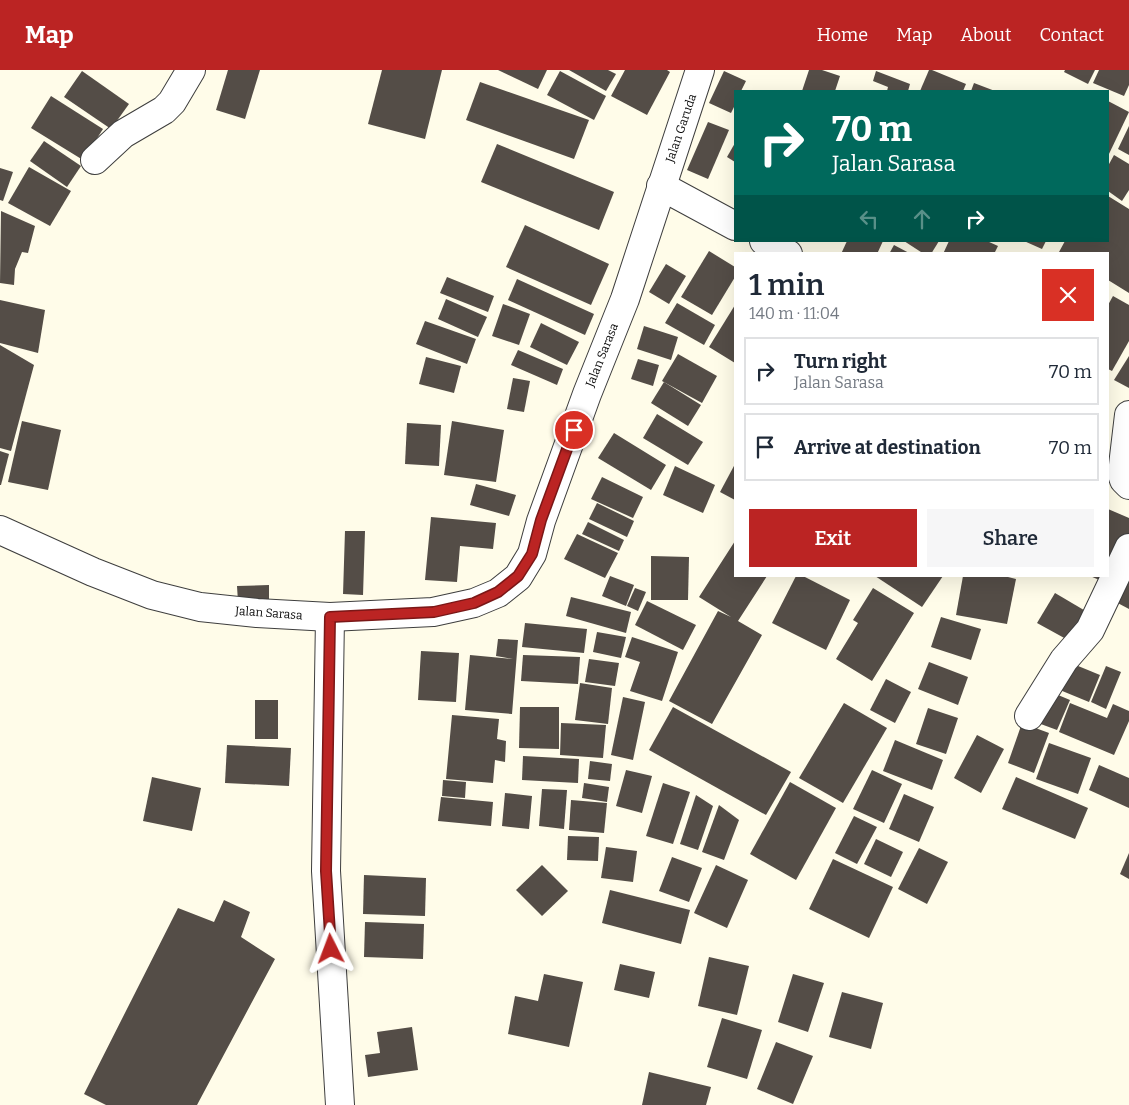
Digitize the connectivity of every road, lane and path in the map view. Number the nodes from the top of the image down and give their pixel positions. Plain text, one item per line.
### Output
1 (191, 70) edge
2 (700, 70) edge
3 (95, 160) dead end
4 (661, 186) junction
5 (734, 225) edge
6 (766, 242) edge
7 (784, 252) edge
8 (1129, 415) edge
9 (1109, 423) edge
10 (1129, 485) edge
11 (0, 530) edge
12 (1129, 548) edge
13 (330, 617) junction
14 (1029, 716) dead end
15 (340, 1105) edge

1 - 3 street
2 - 4 street, Jalan Garuda
4 - 5 street
4 - 13 street, Jalan Sarasa
6 - 7 street
8 - 9 street
8 - 10 street
11 - 13 street, Jalan Sarasa
12 - 14 street
13 - 15 street

